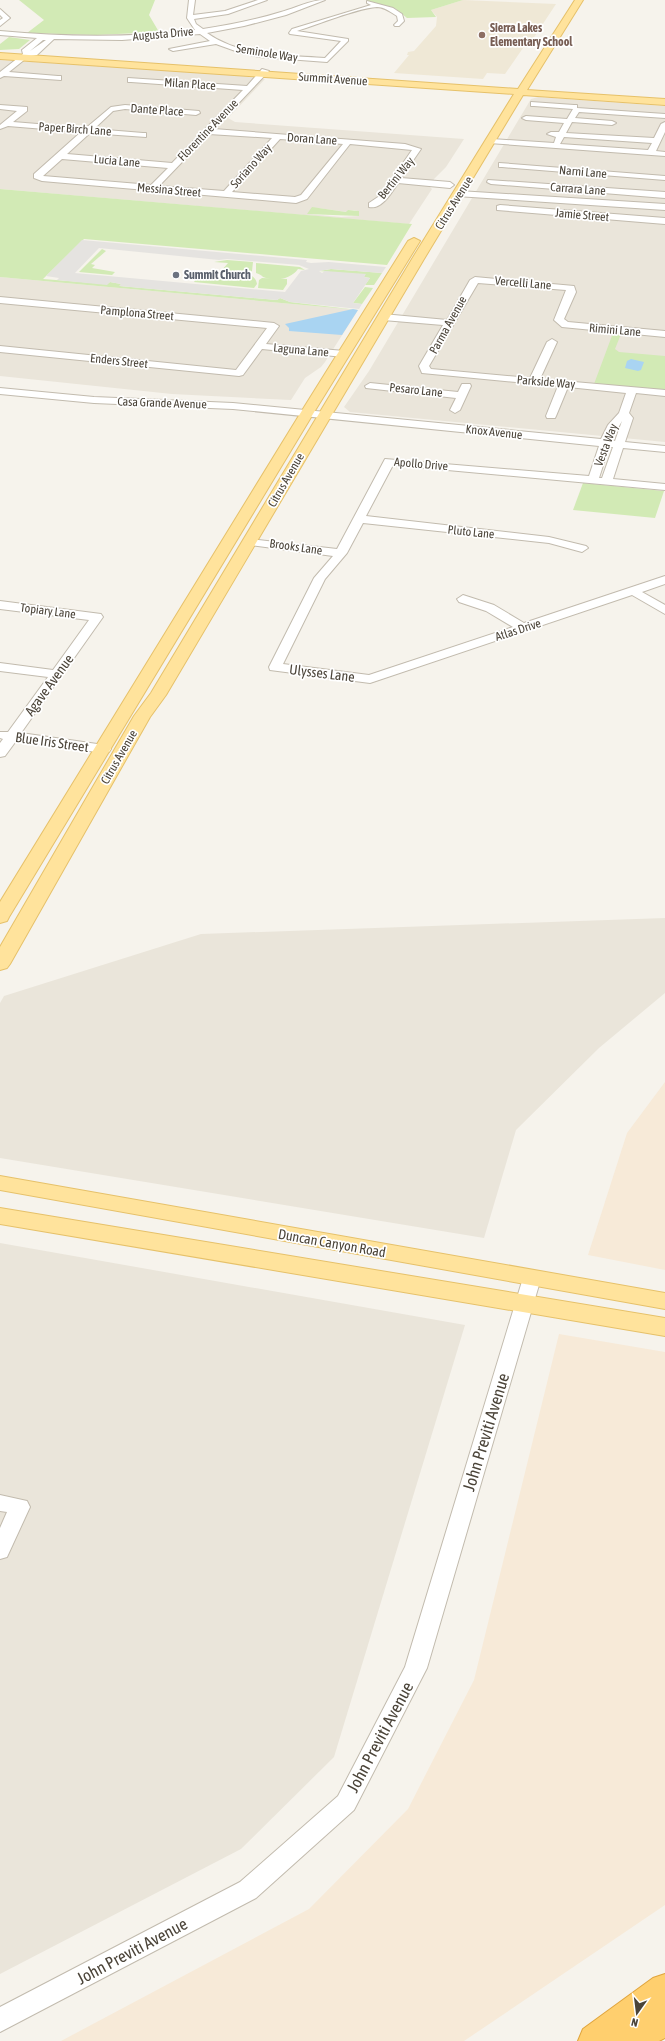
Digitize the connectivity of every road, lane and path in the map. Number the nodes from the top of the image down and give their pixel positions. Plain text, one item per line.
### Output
1 (192, 0) edge
2 (264, 0) edge
3 (322, 0) edge
4 (579, 0) edge
5 (362, 1) edge
6 (379, 5) junction
7 (0, 11) edge
8 (190, 17) junction
9 (0, 24) edge
10 (397, 25) dead end
11 (200, 31) junction
12 (0, 33) edge
13 (48, 37) junction
14 (96, 38) junction
15 (216, 42) junction
16 (94, 46) dead end
17 (173, 49) dead end
18 (0, 52) edge
19 (0, 56) edge
20 (25, 56) junction
21 (264, 72) junction
22 (1, 75) edge
23 (58, 78) dead end
24 (131, 80) dead end
25 (248, 88) junction
26 (515, 89) junction
27 (665, 99) edge
28 (502, 101) dead end
29 (665, 102) edge
30 (534, 104) dead end
31 (577, 106) junction
32 (628, 106) junction
33 (0, 107) edge
34 (196, 113) dead end
35 (665, 116) edge
36 (526, 118) dead end
37 (569, 120) junction
38 (612, 123) dead end
39 (7, 124) junction
40 (664, 126) edge
41 (0, 129) edge
42 (89, 130) junction
43 (207, 131) junction
44 (539, 133) dead end
45 (561, 134) junction
46 (143, 135) dead end
47 (278, 137) junction
48 (492, 141) junction
49 (657, 141) junction
50 (348, 142) junction
51 (555, 145) junction
52 (417, 149) joint
53 (652, 152) junction
54 (665, 154) edge
55 (60, 156) junction
56 (502, 165) dead end
57 (174, 166) junction
58 (553, 169) junction
59 (642, 176) junction
60 (665, 178) edge
61 (397, 180) junction
62 (452, 181) joint
63 (491, 182) dead end
64 (544, 186) junction
65 (152, 189) junction
66 (460, 193) junction
67 (634, 193) junction
68 (225, 195) junction
69 (665, 195) edge
70 (441, 198) dead end
71 (537, 198) junction
72 (628, 204) junction
73 (372, 205) dead end
74 (652, 206) junction
75 (665, 207) edge
76 (500, 208) dead end
77 (647, 220) junction
78 (665, 221) edge
79 (420, 231) dead end
80 (475, 280) joint
81 (0, 300) edge
82 (385, 315) junction
83 (450, 321) junction
84 (565, 325) joint
85 (665, 334) edge
86 (552, 342) dead end
87 (258, 346) junction
88 (0, 350) edge
89 (344, 354) junction
90 (426, 371) joint
91 (471, 375) junction
92 (534, 381) junction
93 (564, 384) junction
94 (370, 386) dead end
95 (632, 390) junction
96 (0, 391) edge
97 (665, 393) edge
98 (461, 395) junction
99 (455, 410) dead end
100 (307, 414) junction
101 (624, 414) junction
102 (324, 416) junction
103 (551, 416) dead end
104 (605, 443) junction
105 (620, 444) junction
106 (665, 449) edge
107 (600, 461) junction
108 (613, 463) junction
109 (593, 480) junction
110 (606, 482) junction
111 (665, 487) edge
112 (360, 519) junction
113 (248, 546) junction
114 (582, 548) dead end
115 (339, 556) junction
116 (665, 580) edge
117 (633, 591) junction
118 (463, 599) dead end
119 (0, 605) edge
120 (665, 610) edge
121 (97, 617) joint
122 (524, 628) junction
123 (0, 667) edge
124 (275, 667) joint
125 (57, 674) junction
126 (370, 679) joint
127 (6, 736) edge
128 (104, 749) junction
129 (0, 753) edge
130 (0, 917) edge
131 (0, 964) edge
132 (0, 1183) edge
133 (0, 1216) edge
134 (532, 1278) junction
135 (665, 1301) edge
136 (525, 1303) junction
137 (665, 1327) edge
138 (0, 1503) edge
139 (0, 1551) edge
140 (665, 1990) edge
141 (665, 2018) edge
142 (0, 2020) edge
143 (595, 2041) edge
144 (628, 2041) edge

1 - 8 street
2 - 8 street
3 - 11 street, Augusta Drive
4 - 26 main road, Citrus Avenue
5 - 6 street
6 - 10 street
6 - 15 street, Seminole Way
7 - 9 street
8 - 11 street, Seminole Way
11 - 14 street, Augusta Drive
11 - 15 street, Seminole Way
12 - 13 street, Augusta Drive
13 - 14 street, Augusta Drive
13 - 20 street
14 - 16 street
15 - 17 street
18 - 20 main road, Summit Avenue
19 - 20 main road, Summit Avenue
20 - 21 main road, Summit Avenue
20 - 22 street
21 - 25 street, Florentine Avenue
21 - 26 main road, Summit Avenue
22 - 23 street
24 - 25 street, Milan Place
25 - 43 street, Florentine Avenue
26 - 27 main road, Summit Avenue
26 - 28 main road, Citrus Avenue
26 - 32 main road, Summit Avenue
26 - 48 main road, Citrus Avenue
29 - 32 main road, Summit Avenue
30 - 31 street
31 - 32 street
31 - 37 street
32 - 35 street
33 - 39 street
34 - 42 street, Dante Place
36 - 37 street
37 - 38 street
37 - 45 street
39 - 41 street
39 - 42 street, Paper Birch Lane
40 - 49 street
42 - 46 street, Paper Birch Lane
42 - 55 street
43 - 47 street, Doran Lane
43 - 57 street, Florentine Avenue
44 - 45 street
45 - 49 street
45 - 51 street
47 - 50 street, Doran Lane
47 - 68 street, Soriano Way
48 - 51 street
48 - 66 main road, Citrus Avenue
49 - 53 street
50 - 52 street, Doran Lane
50 - 68 street, Messina Street
51 - 53 street
52 - 61 street, Bertini Way
53 - 54 street
55 - 57 street, Lucia Lane
55 - 65 street, Messina Street
56 - 58 street, Narni Lane
57 - 65 street, Florentine Avenue
58 - 59 street, Narni Lane
58 - 64 street
59 - 60 street, Narni Lane
59 - 67 street
61 - 62 street
61 - 73 street, Bertini Way
62 - 70 main road, Citrus Avenue
63 - 64 street, Carrara Lane
64 - 67 street, Carrara Lane
64 - 71 street
65 - 68 street, Messina Street
66 - 71 street
66 - 82 main road, Citrus Avenue
67 - 69 street, Carrara Lane
67 - 72 street
71 - 72 street
72 - 74 street
74 - 75 street
74 - 77 street
76 - 77 street, Jamie Street
77 - 78 street, Jamie Street
79 - 89 main road, Citrus Avenue
80 - 83 street, Parma Avenue
80 - 84 street, Vercelli Lane
81 - 87 street, Pamplona Street
82 - 83 street
82 - 102 main road, Citrus Avenue
83 - 90 street, Parma Avenue
84 - 85 street, Rimini Lane
86 - 92 street
87 - 88 street, Enders Street
87 - 89 street, Laguna Lane
89 - 100 main road, Citrus Avenue
90 - 91 street, Parkside Way
91 - 92 street, Parkside Way
91 - 98 street
92 - 93 street, Parkside Way
93 - 95 street, Parkside Way
93 - 103 street
94 - 98 street, Pesaro Lane
95 - 97 street, Parkside Way
95 - 101 street, Vesta Way
96 - 100 street, Casa Grande Avenue
98 - 99 street
100 - 102 street, Casa Grande Avenue
100 - 128 main road, Citrus Avenue
101 - 104 street, Vesta Way
101 - 105 street, Vesta Way
102 - 104 street, Knox Avenue
102 - 113 main road, Citrus Avenue
104 - 105 street, Knox Avenue
104 - 107 street, Vesta Way
105 - 106 street, Knox Avenue
105 - 108 street, Vesta Way
107 - 108 street
107 - 109 street, Vesta Way
108 - 110 street, Vesta Way
109 - 110 street, Apollo Drive
109 - 112 street, Apollo Drive
110 - 111 street, Apollo Drive
112 - 114 street, Pluto Lane
112 - 115 street, Apollo Drive
113 - 115 street, Brooks Lane
113 - 131 main road, Citrus Avenue
115 - 124 street, Apollo Drive
116 - 117 street, Atlas Drive
117 - 120 street
117 - 122 street, Atlas Drive
118 - 122 street
119 - 121 street, Topiary Lane
121 - 125 street, Agave Avenue
122 - 126 street, Atlas Drive
123 - 125 street
124 - 126 street, Ulysses Lane
125 - 127 street, Agave Avenue
127 - 128 street, Blue Iris Street
127 - 129 street, Agave Avenue
128 - 130 main road, Citrus Avenue
132 - 134 main road, Duncan Canyon Road
133 - 136 main road, Duncan Canyon Road
134 - 135 main road, Duncan Canyon Road
134 - 136 street, John Previti Avenue
136 - 137 main road, Duncan Canyon Road
136 - 142 street, John Previti Avenue
138 - 139 street
140 - 143 highway
141 - 144 highway

